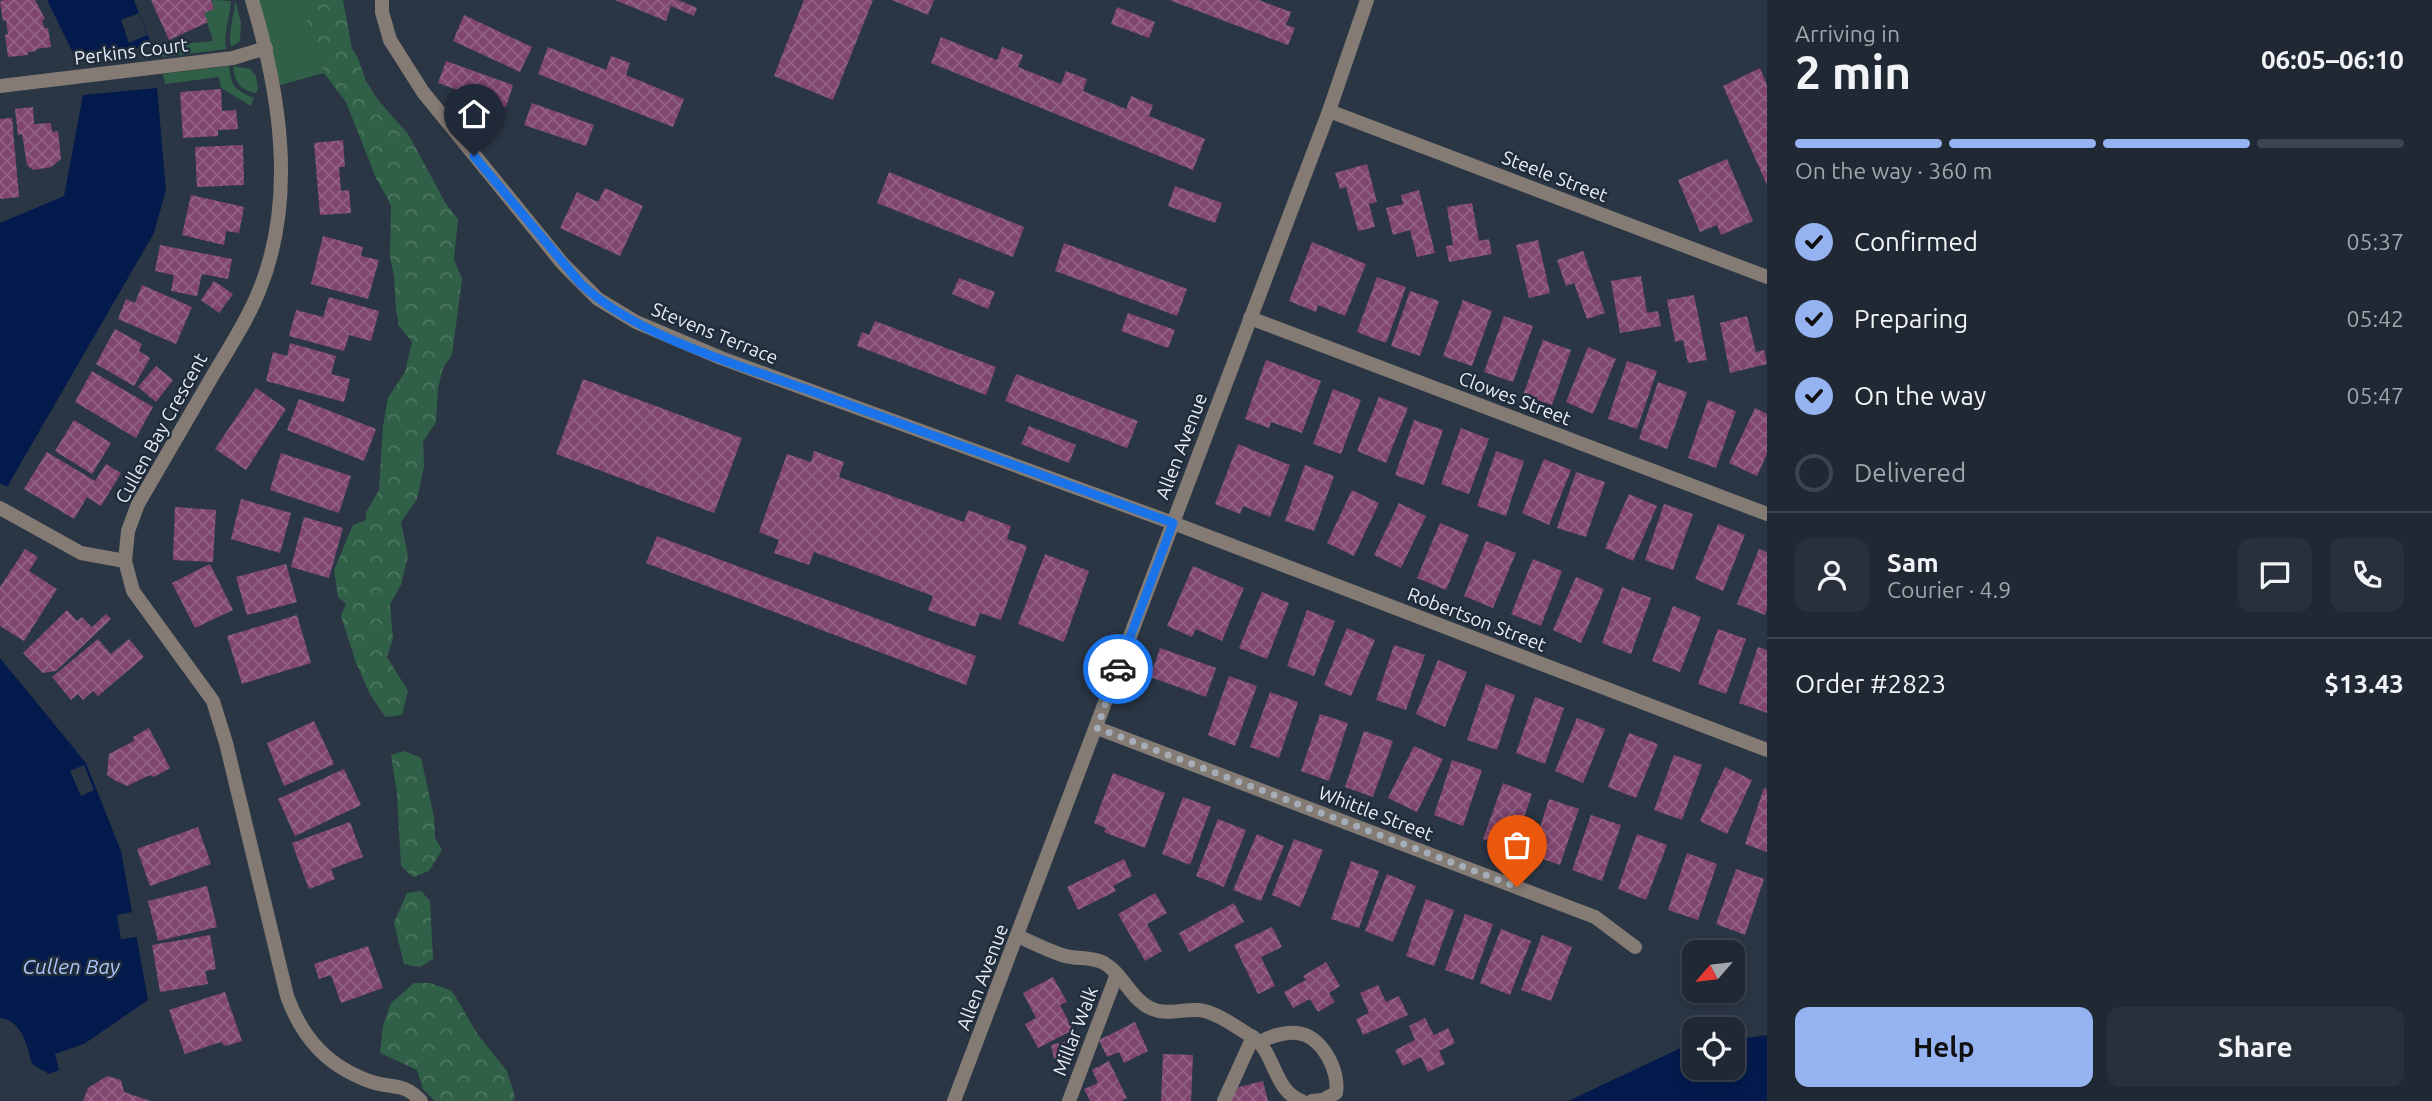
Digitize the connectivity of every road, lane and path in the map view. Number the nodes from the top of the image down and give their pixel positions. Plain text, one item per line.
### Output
1 (252, 0) edge
2 (382, 0) edge
3 (1367, 0) edge
4 (266, 48) junction
5 (0, 86) edge
6 (1329, 111) junction
7 (1767, 277) edge
8 (1250, 318) junction
9 (0, 508) edge
10 (1767, 514) edge
11 (1173, 523) junction
12 (125, 561) junction
13 (1097, 728) junction
14 (1767, 750) edge
15 (1018, 936) junction
16 (1635, 947) dead end
17 (1117, 974) junction
18 (1256, 1040) junction
19 (421, 1101) edge
20 (954, 1101) edge
21 (1069, 1101) edge
22 (1224, 1101) edge
23 (1302, 1101) edge
24 (1312, 1101) edge

1 - 4 street, Cullen Bay Crescent
2 - 11 street, Stevens Terrace
3 - 6 street, Allen Avenue
4 - 5 street, Perkins Court
4 - 12 street, Cullen Bay Crescent
6 - 7 street, Steele Street
6 - 8 street, Allen Avenue
8 - 10 street, Clowes Street
8 - 11 street, Allen Avenue
9 - 12 street
11 - 13 street, Allen Avenue
11 - 14 street, Robertson Street
12 - 19 street, Cullen Bay Crescent
13 - 15 street, Allen Avenue
13 - 16 street, Whittle Street
15 - 17 street
15 - 20 street, Allen Avenue
17 - 18 street
17 - 21 street, Millar Walk
18 - 22 street
18 - 23 street
18 - 24 street

